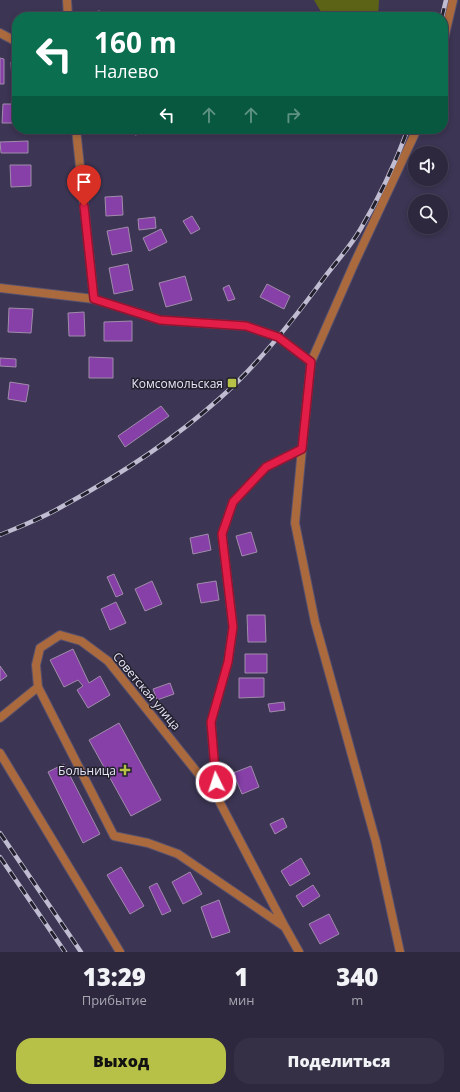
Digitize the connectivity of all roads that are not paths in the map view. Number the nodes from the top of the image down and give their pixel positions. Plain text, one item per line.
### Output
1 (67, 0) edge
2 (453, 0) edge
3 (68, 12) edge
4 (448, 22) edge
5 (0, 33) edge
6 (12, 39) edge
7 (77, 134) edge
8 (416, 134) edge
9 (0, 288) edge
10 (94, 299) junction
11 (311, 362) junction
12 (302, 449) junction
13 (38, 687) junction
14 (0, 718) edge
15 (0, 753) edge
16 (217, 797) junction
17 (285, 927) junction
18 (120, 952) edge
19 (299, 952) edge
20 (400, 952) edge

1 - 3 street
2 - 4 street
5 - 6 street
7 - 10 street
8 - 11 street
9 - 10 street
10 - 11 street
11 - 12 street
12 - 16 street
12 - 20 street
13 - 14 street
13 - 16 street, Советская улица
13 - 17 street, Советская улица
15 - 18 street
16 - 17 street
17 - 19 street, Советская улица

